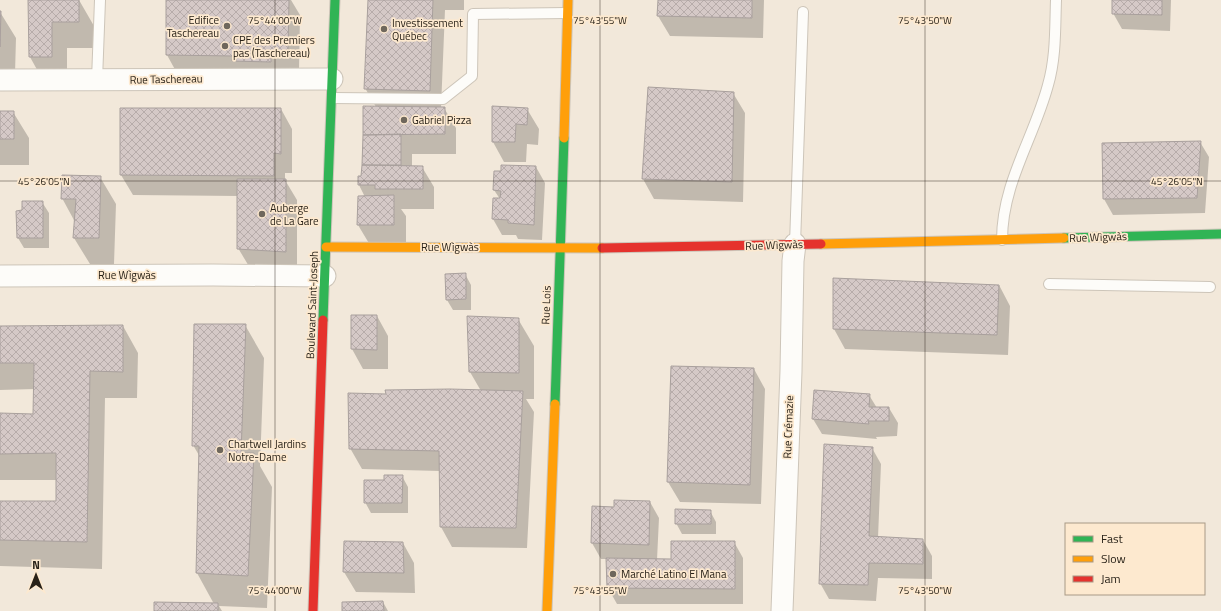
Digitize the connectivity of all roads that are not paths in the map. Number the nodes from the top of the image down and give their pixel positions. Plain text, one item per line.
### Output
1 (100, 0) edge
2 (335, 0) edge
3 (568, 0) edge
4 (1056, 0) edge
5 (803, 12) dead end
6 (567, 13) junction
7 (0, 80) edge
8 (97, 80) junction
9 (332, 88) junction
10 (1221, 234) edge
11 (1002, 240) junction
12 (795, 244) junction
13 (326, 247) junction
14 (560, 248) junction
15 (0, 276) edge
16 (326, 276) junction
17 (1049, 284) dead end
18 (1210, 287) dead end
19 (313, 611) edge
20 (547, 611) edge
21 (782, 611) edge

1 - 8 lane
2 - 9 street, Boulevard Saint-Joseph
3 - 6 street, Rue Lois
4 - 11 lane
5 - 12 lane
6 - 9 lane
6 - 14 street, Rue Lois
7 - 8 street, Rue Taschereau
8 - 9 street, Rue Taschereau
9 - 13 street, Boulevard Saint-Joseph
10 - 11 street, Rue Wìgwàs
11 - 12 street, Rue Wìgwàs
12 - 14 street, Rue Wìgwàs
12 - 21 street, Rue Crémazie
13 - 14 street, Rue Wìgwàs
13 - 16 street, Boulevard Saint-Joseph
14 - 20 street, Rue Lois
15 - 16 street, Rue Wìgwàs
16 - 19 street, Boulevard Saint-Joseph
17 - 18 lane

